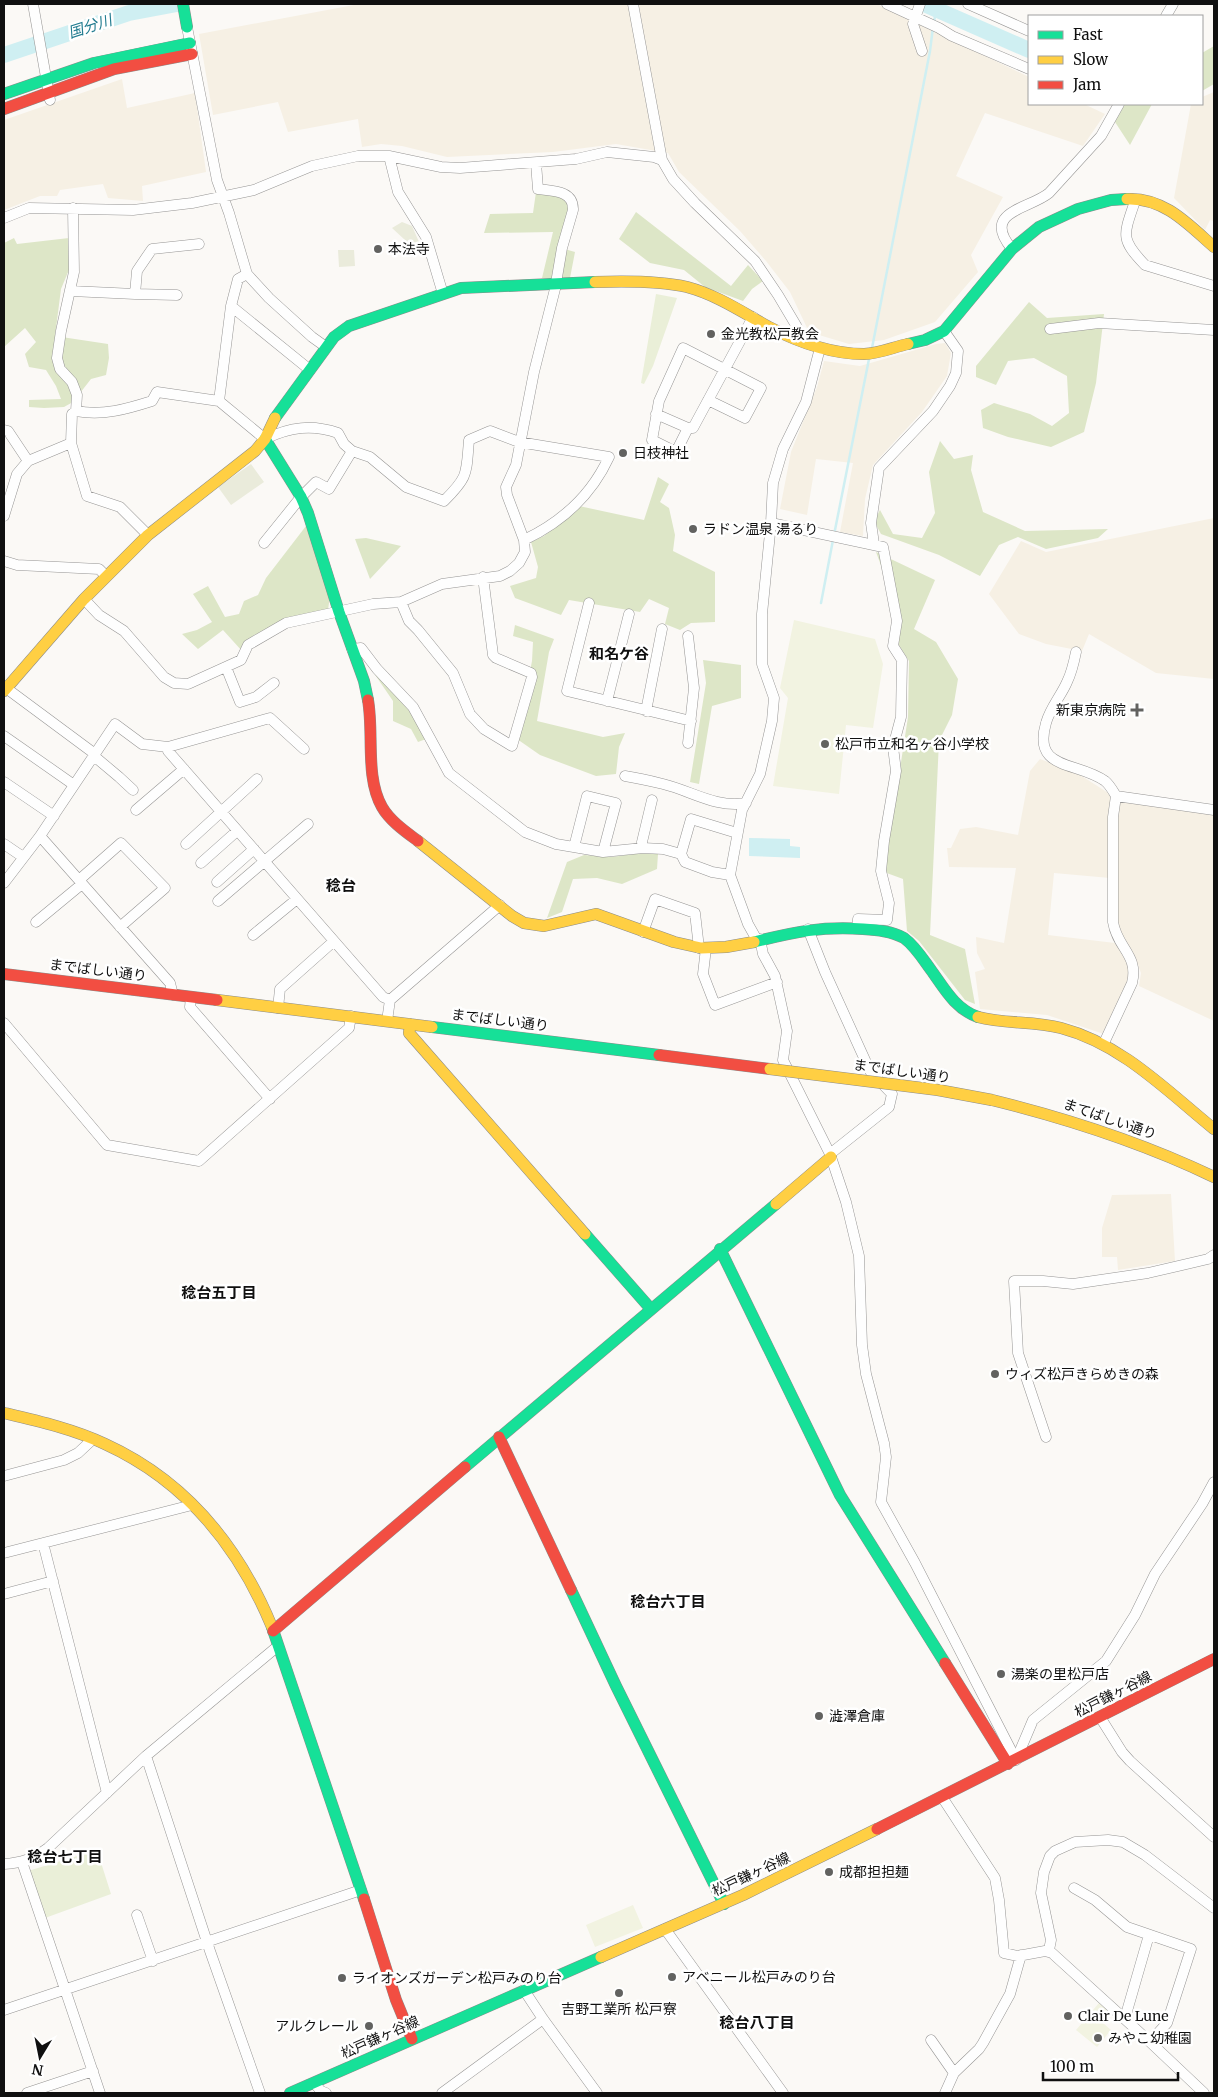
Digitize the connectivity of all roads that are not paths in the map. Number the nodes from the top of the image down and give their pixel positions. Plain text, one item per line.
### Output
1 (182, 4) edge
2 (633, 4) edge
3 (887, 4) edge
4 (920, 4) edge
5 (968, 4) edge
6 (1173, 4) edge
7 (34, 9) edge
8 (1167, 15) edge
9 (914, 16) junction
10 (187, 27) joint
11 (1028, 31) edge
12 (191, 48) junction
13 (922, 51) dead end
14 (1028, 69) edge
15 (47, 79) junction
16 (4, 94) edge
17 (50, 96) junction
18 (1118, 105) edge
19 (4, 109) edge
20 (389, 156) junction
21 (662, 160) junction
22 (536, 163) junction
23 (223, 198) junction
24 (1132, 198) junction
25 (74, 208) junction
26 (4, 218) edge
27 (199, 244) dead end
28 (1214, 247) edge
29 (1012, 249) junction
30 (248, 274) junction
31 (555, 284) junction
32 (1214, 286) edge
33 (71, 291) junction
34 (135, 294) junction
35 (443, 294) junction
36 (178, 295) dead end
37 (231, 306) junction
38 (753, 317) junction
39 (1050, 329) dead end
40 (1214, 330) edge
41 (944, 331) junction
42 (799, 339) junction
43 (326, 347) junction
44 (820, 348) junction
45 (310, 370) junction
46 (725, 370) junction
47 (708, 400) junction
48 (219, 401) junction
49 (76, 411) junction
50 (656, 414) junction
51 (688, 428) junction
52 (4, 430) edge
53 (265, 440) junction
54 (71, 442) junction
55 (519, 442) junction
56 (352, 451) junction
57 (28, 461) junction
58 (6, 497) edge
59 (301, 497) junction
60 (4, 516) edge
61 (771, 523) junction
62 (148, 535) junction
63 (524, 540) junction
64 (264, 543) dead end
65 (874, 544) junction
66 (4, 561) edge
67 (106, 576) junction
68 (483, 578) junction
69 (84, 599) junction
70 (401, 602) junction
71 (589, 603) dead end
72 (339, 612) junction
73 (629, 614) dead end
74 (662, 629) dead end
75 (688, 636) dead end
76 (352, 649) junction
77 (1076, 652) dead end
78 (226, 667) junction
79 (274, 682) dead end
80 (5, 689) edge
81 (607, 701) junction
82 (646, 711) junction
83 (691, 721) junction
84 (4, 736) edge
85 (688, 743) dead end
86 (168, 747) junction
87 (304, 749) dead end
88 (94, 755) junction
89 (184, 769) junction
90 (625, 776) dead end
91 (257, 779) dead end
92 (4, 782) edge
93 (74, 785) junction
94 (133, 790) dead end
95 (1116, 796) junction
96 (652, 800) dead end
97 (746, 803) junction
98 (136, 810) dead end
99 (1214, 810) edge
100 (220, 812) junction
101 (54, 816) junction
102 (308, 824) dead end
103 (237, 831) junction
104 (737, 833) junction
105 (40, 836) junction
106 (4, 844) edge
107 (186, 844) dead end
108 (574, 847) junction
109 (643, 848) junction
110 (254, 849) junction
111 (603, 852) junction
112 (681, 854) junction
113 (23, 857) junction
114 (264, 861) junction
115 (201, 864) dead end
116 (730, 875) junction
117 (80, 882) junction
118 (217, 882) dead end
119 (4, 883) edge
120 (297, 899) junction
121 (218, 901) dead end
122 (500, 905) junction
123 (36, 922) dead end
124 (120, 927) junction
125 (857, 928) junction
126 (808, 929) junction
127 (643, 932) junction
128 (253, 936) dead end
129 (758, 940) junction
130 (334, 941) junction
131 (702, 948) junction
132 (4, 974) edge
133 (777, 982) junction
134 (172, 995) junction
135 (191, 997) junction
136 (390, 1000) junction
137 (278, 1008) junction
138 (351, 1016) junction
139 (387, 1021) junction
140 (4, 1023) edge
141 (410, 1024) junction
142 (1104, 1043) junction
143 (270, 1099) junction
144 (992, 1100) joint
145 (1214, 1129) edge
146 (831, 1155) junction
147 (1214, 1177) edge
148 (720, 1250) junction
149 (1214, 1254) edge
150 (650, 1308) junction
151 (4, 1413) edge
152 (499, 1437) junction
153 (1046, 1437) dead end
154 (93, 1439) junction
155 (4, 1476) edge
156 (1214, 1482) edge
157 (192, 1505) junction
158 (43, 1543) junction
159 (4, 1553) edge
160 (52, 1581) junction
161 (4, 1594) edge
162 (273, 1632) junction
163 (278, 1646) junction
164 (1214, 1659) edge
165 (1100, 1717) junction
166 (146, 1756) junction
167 (1012, 1762) junction
168 (107, 1793) junction
169 (942, 1797) junction
170 (1213, 1833) edge
171 (5, 1860) edge
172 (22, 1862) junction
173 (1074, 1888) dead end
174 (361, 1890) junction
175 (724, 1904) junction
176 (1214, 1908) edge
177 (137, 1915) dead end
178 (665, 1929) junction
179 (1149, 1935) junction
180 (207, 1943) junction
181 (1049, 1950) junction
182 (1021, 1955) junction
183 (153, 1961) junction
184 (64, 1989) junction
185 (524, 1990) junction
186 (4, 2010) edge
187 (1125, 2018) junction
188 (543, 2019) junction
189 (412, 2039) junction
190 (931, 2040) dead end
191 (1150, 2042) junction
192 (93, 2071) junction
193 (954, 2073) junction
194 (314, 2083) junction
195 (27, 2093) edge
196 (100, 2093) edge
197 (260, 2093) edge
198 (290, 2093) edge
199 (326, 2093) edge
200 (442, 2093) edge
201 (597, 2093) edge
202 (783, 2093) edge
203 (945, 2093) edge
204 (1204, 2093) edge

1 - 10 street
2 - 21 street
3 - 9 street
4 - 9 street
5 - 11 street
6 - 8 street
7 - 15 street
9 - 13 street
9 - 14 street
10 - 12 street
12 - 15 street
12 - 17 street
12 - 23 street
15 - 16 street
15 - 17 street
17 - 19 street
18 - 29 street
20 - 22 street
20 - 23 street
20 - 35 street
21 - 22 street
21 - 42 street
22 - 31 street
23 - 25 street
23 - 30 street
24 - 28 street
24 - 29 street
24 - 32 street
25 - 26 street
25 - 33 street
27 - 34 street
29 - 41 street
30 - 37 street
30 - 43 street
31 - 35 street
31 - 38 street
31 - 55 street
33 - 34 street
33 - 49 street
34 - 36 street
35 - 43 street
37 - 45 street
37 - 48 street
38 - 42 street
38 - 46 street
39 - 40 street
41 - 44 street
41 - 65 street
42 - 44 street
43 - 45 street
44 - 61 street
45 - 53 street
46 - 47 street
46 - 47 street
46 - 50 street
47 - 51 street
48 - 49 street
48 - 53 street
49 - 54 street
50 - 51 street
50 - 51 street
52 - 57 street
53 - 56 street
53 - 59 street
53 - 62 street
54 - 57 street
54 - 62 street
55 - 56 street
55 - 63 street
55 - 63 street
56 - 59 street
57 - 58 street
58 - 60 street
59 - 64 street
59 - 72 street
61 - 65 street
61 - 97 street
62 - 67 street
63 - 68 street
65 - 125 street
66 - 67 street
67 - 69 street
68 - 70 street
68 - 70 street
69 - 78 street
69 - 80 street
70 - 72 street
71 - 81 street
72 - 76 street
72 - 78 street
73 - 81 street
74 - 82 street
75 - 83 street
76 - 108 street
76 - 122 street
77 - 95 street
78 - 79 street
80 - 88 street
81 - 82 street
82 - 83 street
83 - 85 street
84 - 93 street
86 - 87 street
86 - 88 street
86 - 89 street
88 - 93 street
88 - 94 street
89 - 98 street
89 - 100 street
90 - 97 street
91 - 100 street
92 - 101 street
93 - 101 street
95 - 99 street
95 - 142 street
96 - 109 street
97 - 104 street
100 - 103 street
100 - 107 street
101 - 105 street
102 - 114 street
103 - 110 street
103 - 115 street
104 - 112 street
104 - 116 street
105 - 113 street
105 - 117 street
106 - 113 street
108 - 111 street
108 - 111 street
109 - 111 street
109 - 112 street
110 - 114 street
110 - 118 street
112 - 116 street
113 - 119 street
114 - 120 street
114 - 121 street
116 - 129 street
117 - 123 street
117 - 124 street
117 - 124 street
120 - 128 street
120 - 130 street
122 - 127 street
122 - 136 street
124 - 134 street
125 - 126 street
125 - 142 street
126 - 129 street
126 - 146 street
127 - 131 street
127 - 131 street
129 - 131 street
129 - 133 street
130 - 136 street
130 - 137 street
131 - 133 street
132 - 134 street, までばしい通り
133 - 146 street
134 - 135 street, までばしい通り
135 - 137 street, までばしい通り
135 - 143 street
136 - 139 street
137 - 138 street, までばしい通り
138 - 139 street, までばしい通り
138 - 143 street
139 - 141 street, までばしい通り
140 - 143 street
141 - 144 street, までばしい通り, bridge
141 - 150 street
142 - 145 street
144 - 147 street, まてばしい通り
146 - 148 street
146 - 167 street
148 - 150 street
148 - 167 street
149 - 153 street
150 - 152 street
151 - 154 street
152 - 162 street
152 - 175 street
154 - 155 street
154 - 157 street
156 - 167 street
157 - 158 street
157 - 162 street
158 - 159 street
158 - 160 street
160 - 161 street
160 - 168 street
162 - 163 street
163 - 166 street
163 - 174 street
164 - 165 street, 松戸鎌ヶ谷線
165 - 167 street, 松戸鎌ヶ谷線
165 - 170 street
166 - 168 street
166 - 180 street
167 - 169 street, 松戸鎌ヶ谷線
168 - 172 street
169 - 175 street, 松戸鎌ヶ谷線
169 - 182 street
171 - 172 street
172 - 184 street
173 - 179 street
174 - 180 street
174 - 189 street
175 - 178 street, 松戸鎌ヶ谷線
176 - 181 street
177 - 183 street
178 - 185 street, 松戸鎌ヶ谷線
178 - 202 street
179 - 187 street
179 - 191 street
180 - 183 street
180 - 197 street
181 - 182 street
181 - 187 street
182 - 193 street
183 - 184 street
184 - 186 street
184 - 192 street
185 - 188 street
185 - 189 street, 松戸鎌ヶ谷線
187 - 191 street
188 - 200 street
188 - 201 street
189 - 194 street, 松戸鎌ヶ谷線
190 - 193 street
191 - 204 street
192 - 195 street
192 - 196 street
193 - 203 street
194 - 198 street, 松戸鎌ヶ谷線
194 - 199 street

